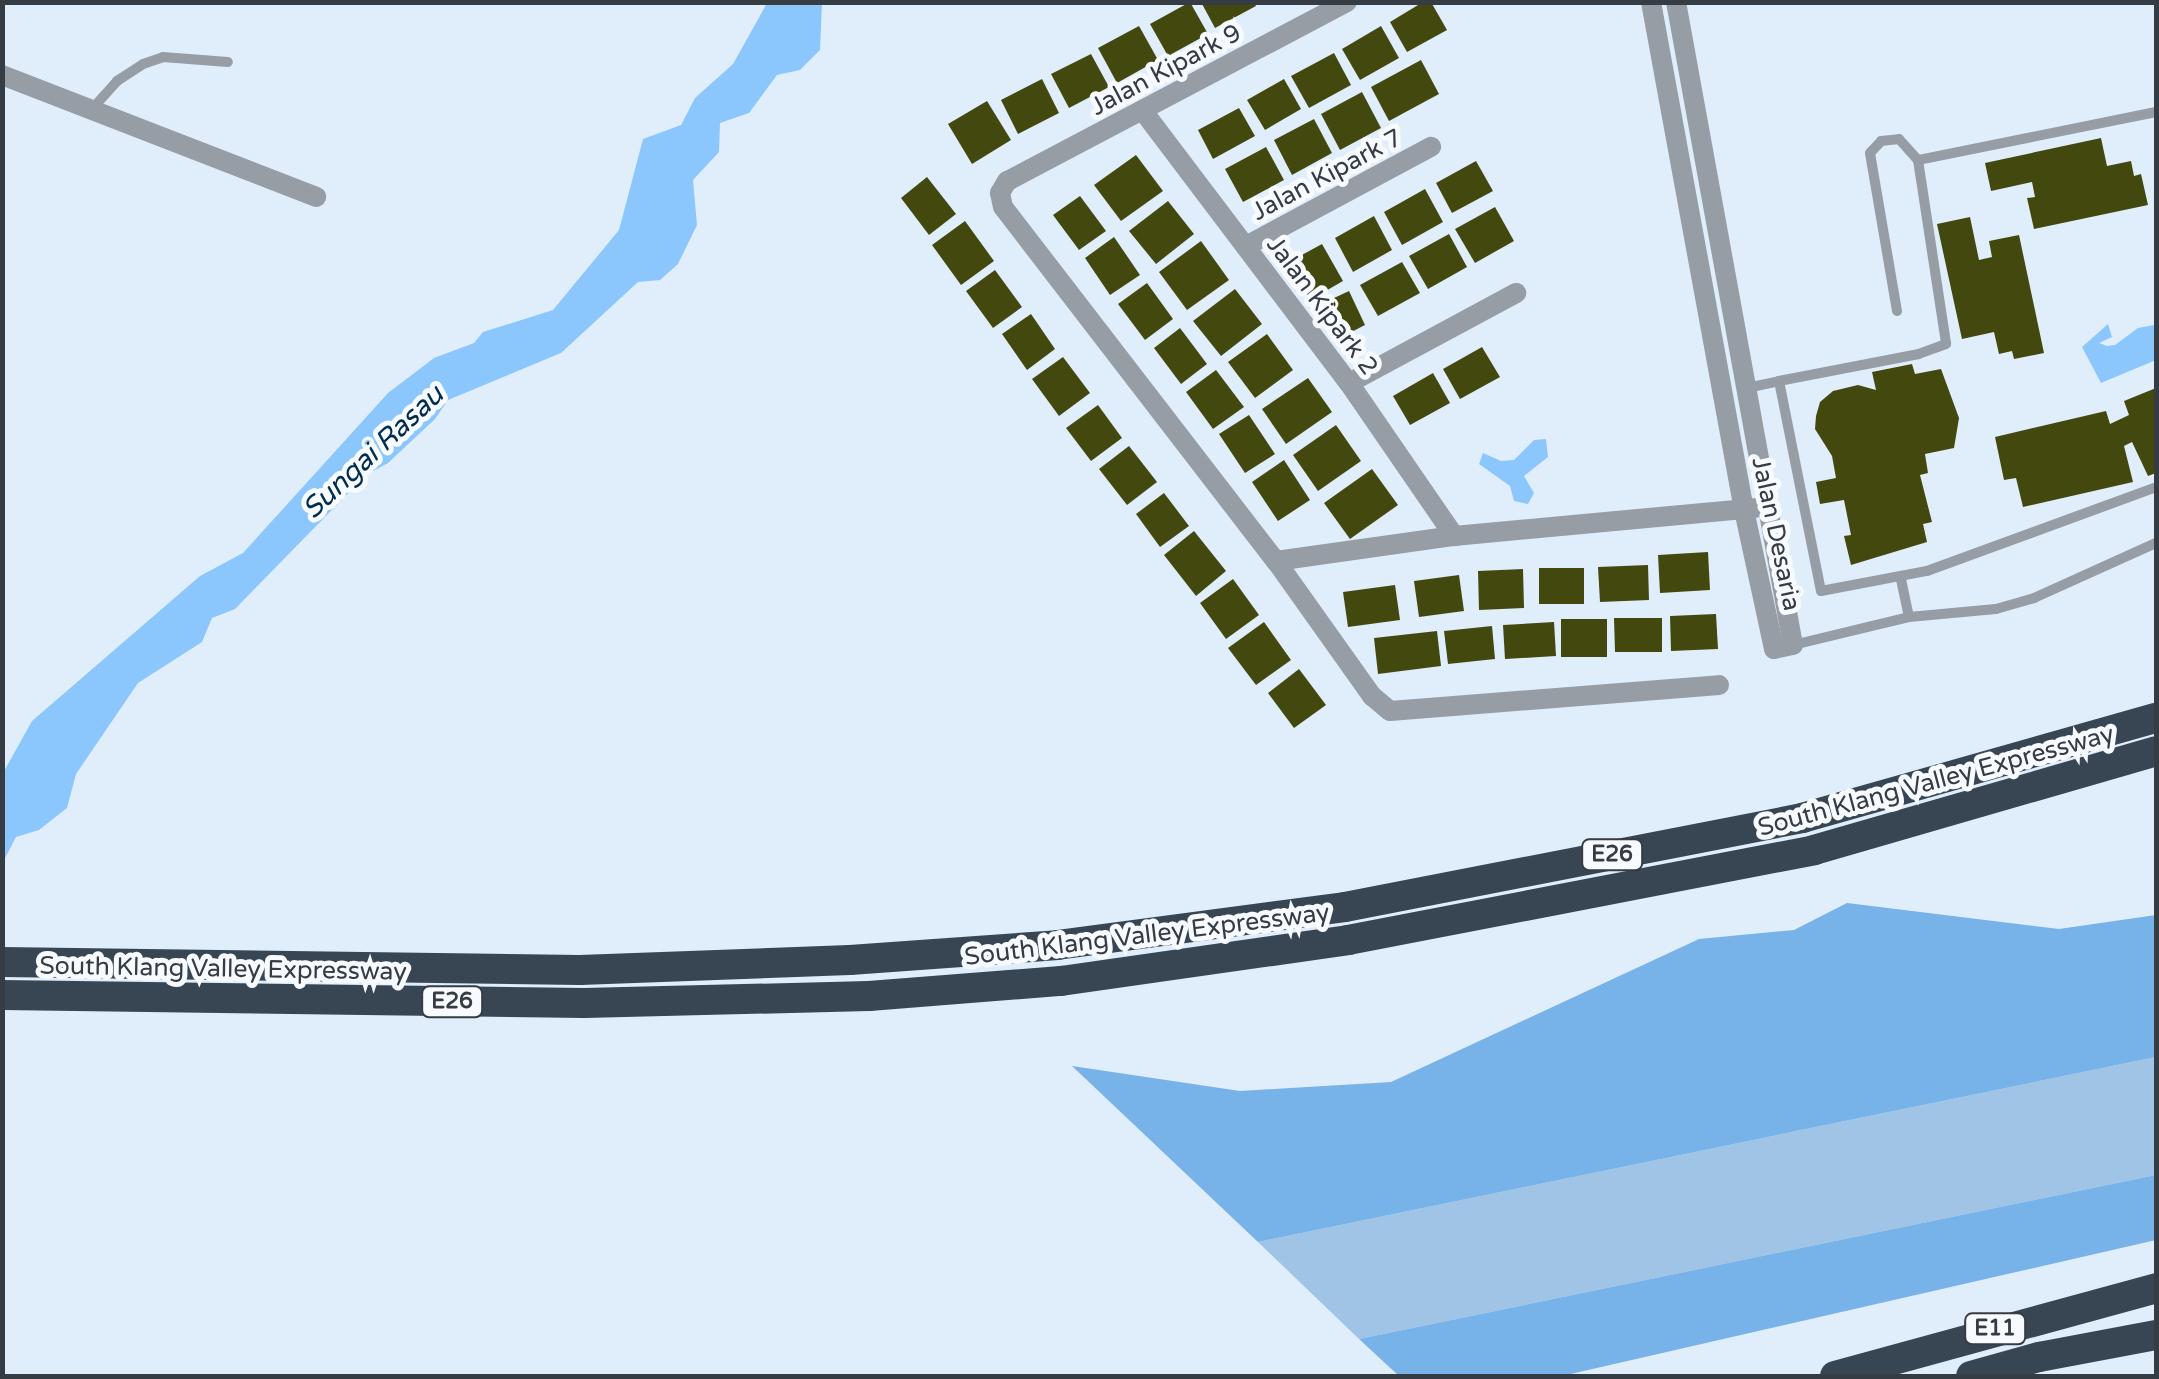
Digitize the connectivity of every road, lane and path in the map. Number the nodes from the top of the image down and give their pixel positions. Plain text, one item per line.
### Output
1 (1347, 2) edge
2 (1651, 2) edge
3 (1676, 2) edge
4 (228, 62) dead end
5 (2, 75) edge
6 (92, 109) junction
7 (1143, 112) junction
8 (2156, 112) edge
9 (1431, 147) dead end
10 (1918, 160) junction
11 (316, 197) dead end
12 (1246, 246) junction
13 (1516, 292) dead end
14 (1896, 310) dead end
15 (1779, 381) junction
16 (1350, 383) junction
17 (1747, 388) junction
18 (2156, 487) edge
19 (1767, 506) junction
20 (1744, 510) junction
21 (1454, 536) junction
22 (2156, 543) edge
23 (1276, 561) junction
24 (1901, 578) junction
25 (1909, 617) junction
26 (1793, 646) junction
27 (1719, 685) dead end
28 (2156, 718) edge
29 (2156, 751) edge
30 (2, 962) edge
31 (2, 996) edge
32 (2156, 1288) edge
33 (2156, 1335) edge
34 (1835, 1376) edge
35 (1971, 1376) edge

1 - 7 street, Jalan Kipark 9
2 - 20 street, Jalan Desaria
3 - 17 street, Jalan Desaria
4 - 6 lane
5 - 6 street
6 - 11 street
7 - 12 street, Jalan Kipark 2
7 - 23 street, Jalan Kipark 9
8 - 10 lane
9 - 12 street, Jalan Kipark 7
10 - 14 lane
10 - 15 lane
12 - 16 street, Jalan Kipark 2
13 - 16 street
15 - 17 lane
15 - 24 lane
16 - 21 street, Jalan Kipark 2
17 - 19 street, Jalan Desaria
18 - 24 lane
19 - 20 street
19 - 26 street, Jalan Desaria
20 - 21 street
20 - 26 street, Jalan Desaria
21 - 23 street
22 - 25 lane
23 - 27 street
24 - 25 lane
25 - 26 lane
28 - 30 highway, South Klang Valley Expressway / E26
29 - 31 highway, South Klang Valley Expressway / E26
32 - 34 highway, E11
33 - 35 highway, E11

